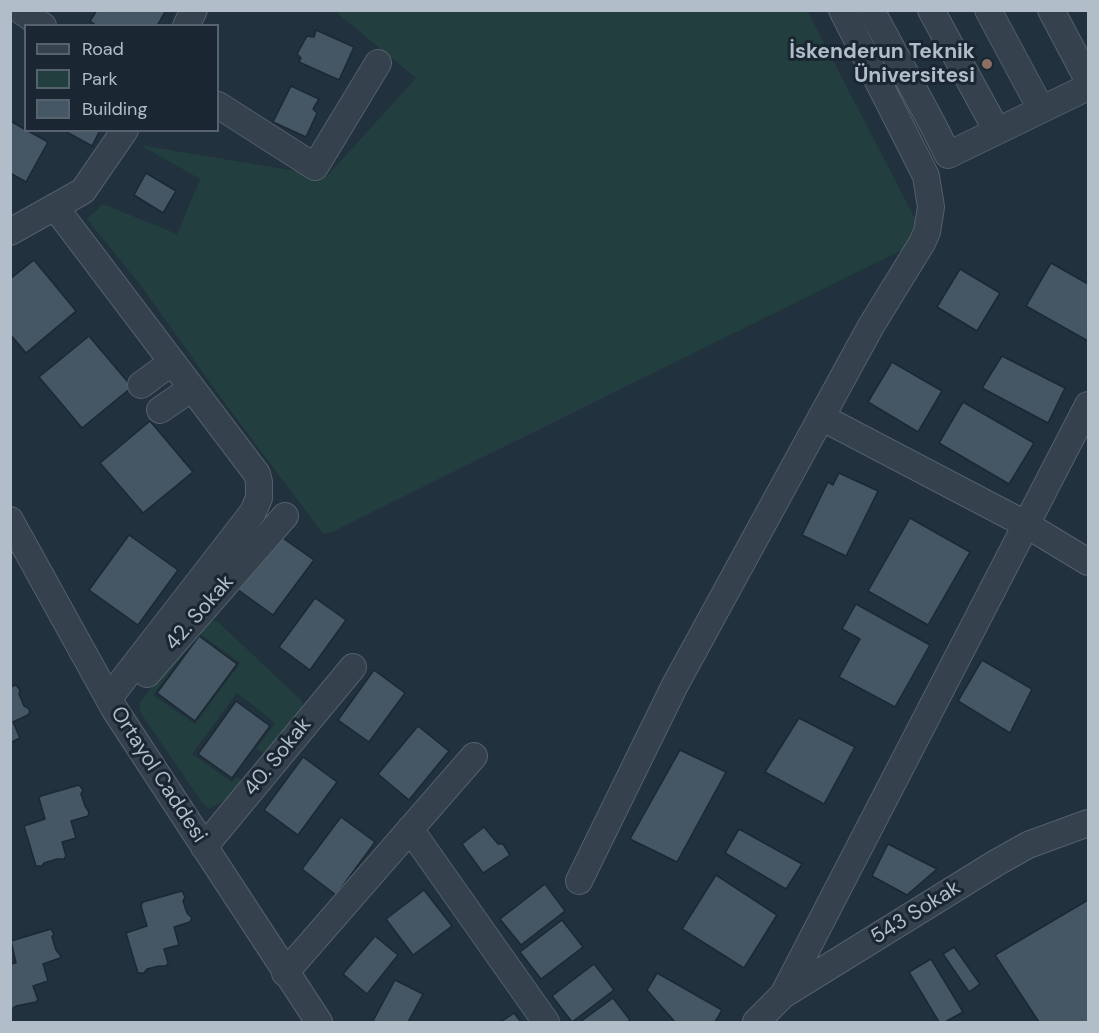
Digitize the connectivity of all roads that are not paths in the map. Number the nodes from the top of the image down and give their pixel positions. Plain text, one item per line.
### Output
1 (20, 10) edge
2 (194, 10) edge
3 (842, 10) edge
4 (871, 10) edge
5 (931, 10) edge
6 (988, 10) edge
7 (1051, 10) edge
8 (40, 24) edge
9 (187, 24) edge
10 (378, 63) dead end
11 (1089, 80) edge
12 (1089, 87) edge
13 (219, 106) edge
14 (1041, 109) junction
15 (997, 131) junction
16 (124, 132) edge
17 (55, 207) junction
18 (10, 232) edge
19 (172, 362) junction
20 (141, 385) dead end
21 (192, 388) junction
22 (1089, 405) edge
23 (160, 410) dead end
24 (821, 417) junction
25 (285, 516) dead end
26 (10, 520) edge
27 (1027, 525) junction
28 (1089, 562) edge
29 (352, 667) dead end
30 (112, 704) junction
31 (474, 756) dead end
32 (1089, 823) edge
33 (410, 829) junction
34 (204, 847) junction
35 (579, 881) dead end
36 (285, 973) junction
37 (783, 995) junction
38 (319, 1023) edge
39 (546, 1023) edge
40 (756, 1023) edge

1 - 8 street
2 - 9 street
3 - 24 street
4 - 15 street
5 - 15 street
6 - 14 street
7 - 11 street
10 - 13 street
12 - 14 street
14 - 15 street
16 - 17 street
17 - 18 street
17 - 19 street
19 - 20 street
19 - 21 street
21 - 23 street
21 - 30 street
22 - 27 street
24 - 27 street
24 - 35 street
25 - 30 street, 42. Sokak
26 - 30 street, Ortayol Caddesi
27 - 28 street
27 - 37 street
29 - 34 street, 40. Sokak
30 - 34 street, Ortayol Caddesi
31 - 33 street
32 - 37 street, 543 Sokak
33 - 36 street
33 - 39 street
34 - 36 street, Ortayol Caddesi
36 - 38 street, Ortayol Caddesi
37 - 40 street, 543 Sokak

